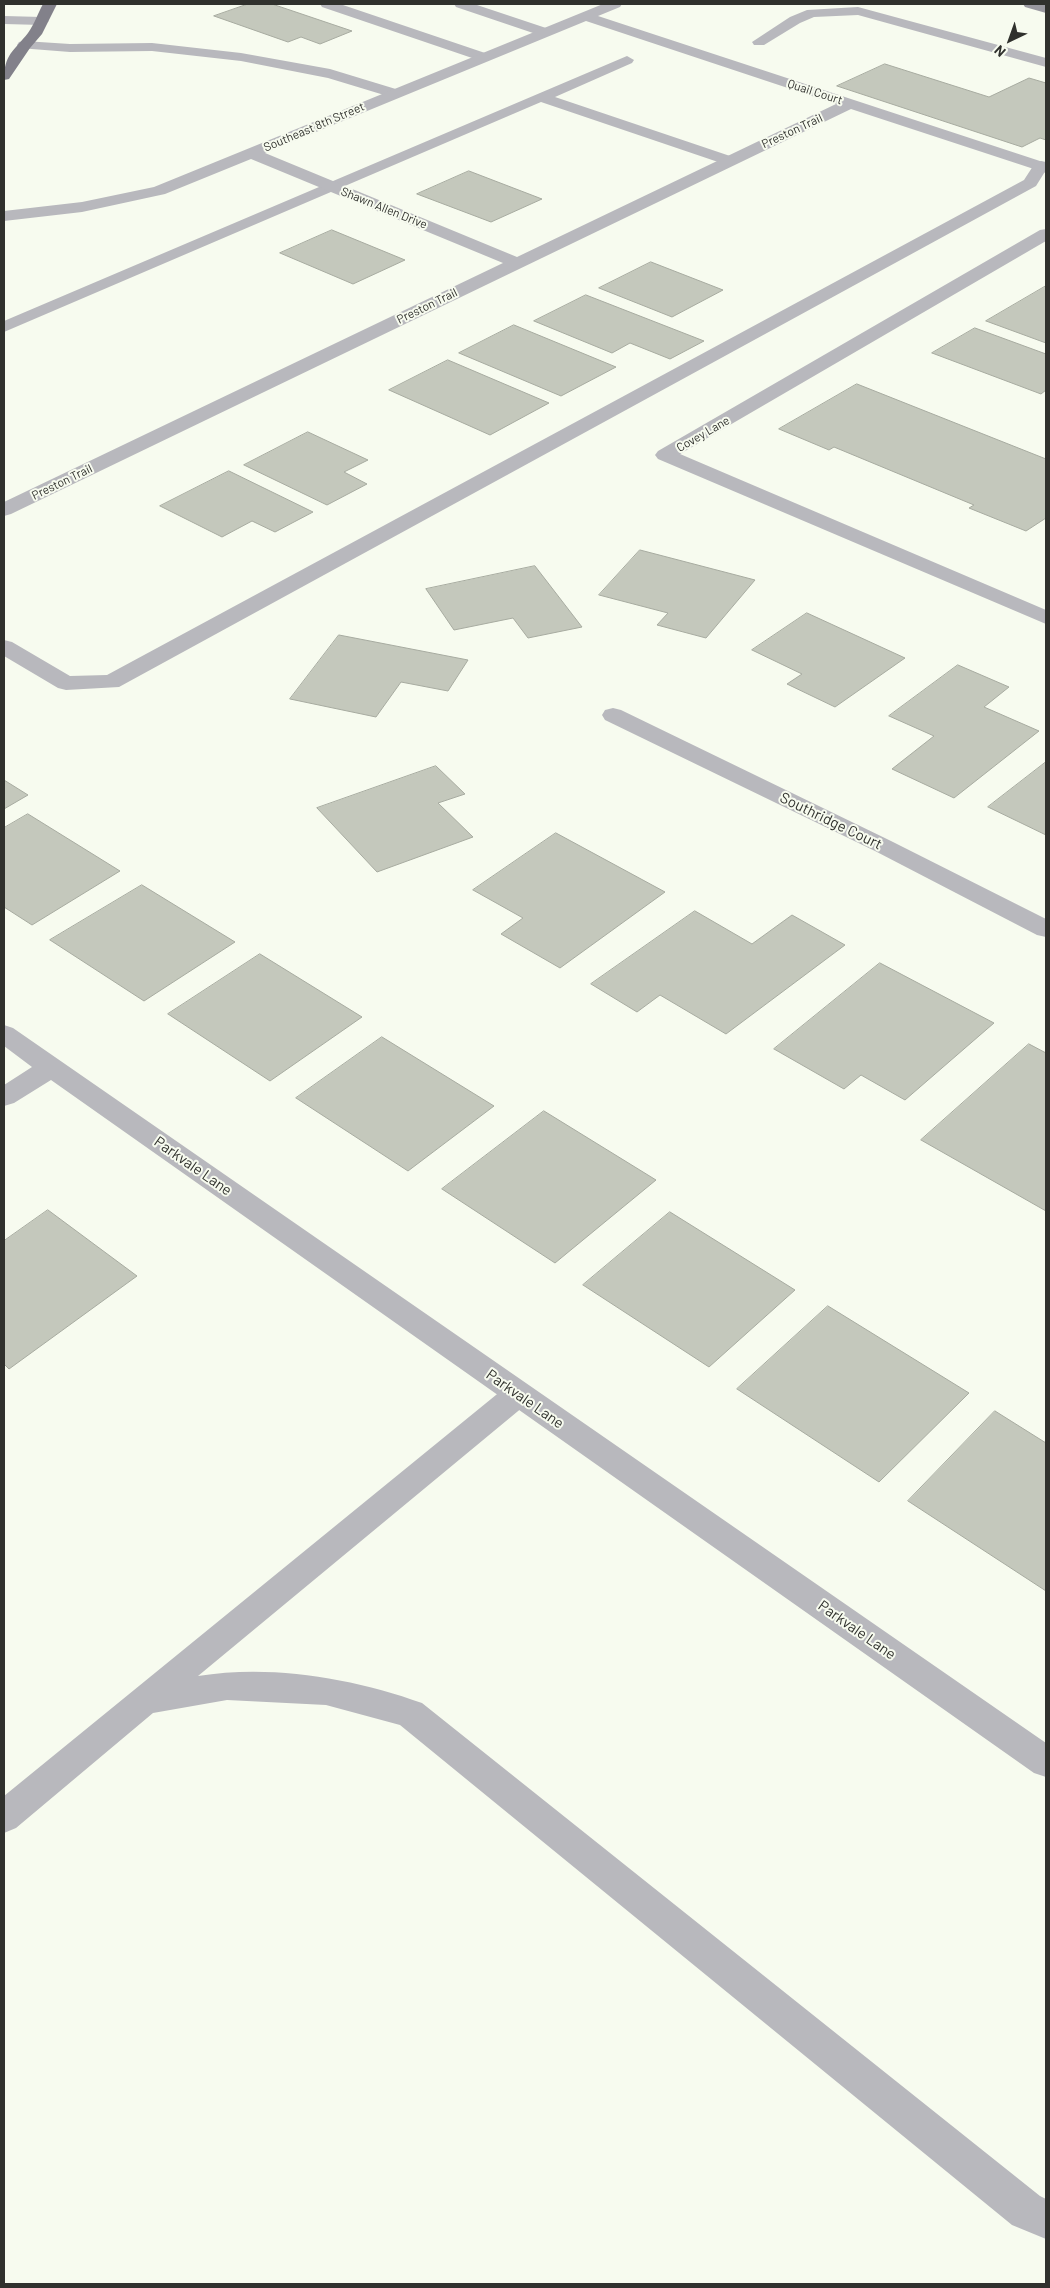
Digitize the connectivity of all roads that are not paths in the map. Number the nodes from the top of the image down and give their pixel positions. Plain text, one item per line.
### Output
1 (50, 4) edge
2 (327, 4) edge
3 (461, 4) edge
4 (609, 4) edge
5 (1030, 4) edge
6 (1046, 8) edge
7 (584, 16) junction
8 (4, 20) edge
9 (42, 21) junction
10 (544, 32) junction
11 (759, 42) dead end
12 (24, 45) junction
13 (483, 57) junction
14 (627, 60) dead end
15 (1046, 63) edge
16 (4, 76) edge
17 (394, 93) junction
18 (541, 97) junction
19 (851, 104) junction
20 (251, 153) junction
21 (730, 161) junction
22 (1044, 167) edge
23 (332, 186) junction
24 (4, 216) edge
25 (1046, 234) edge
26 (517, 263) junction
27 (4, 327) edge
28 (4, 510) edge
29 (1046, 618) edge
30 (4, 647) edge
31 (613, 715) dead end
32 (1046, 929) edge
33 (4, 1034) edge
34 (51, 1067) junction
35 (4, 1097) edge
36 (518, 1394) junction
37 (144, 1700) junction
38 (1046, 1762) edge
39 (4, 1817) edge
40 (1046, 2219) edge

1 - 9 main road
2 - 13 street
3 - 10 street
4 - 7 street, Southeast 8th Street
5 - 6 main road
7 - 10 street, Southeast 8th Street
7 - 19 street, Quail Court
8 - 9 street
9 - 12 main road
10 - 13 street, Southeast 8th Street
11 - 15 street
12 - 16 main road
12 - 17 street
13 - 17 street, Southeast 8th Street
14 - 18 street
17 - 20 street, Southeast 8th Street
18 - 21 street
18 - 23 street
19 - 21 street, Preston Trail
19 - 22 street, Quail Court
20 - 23 street, Shawn Allen Drive
20 - 24 street, Southeast 8th Street
21 - 26 street, Preston Trail
22 - 30 street
23 - 26 street, Shawn Allen Drive
23 - 27 street
25 - 29 street, Covey Lane
26 - 28 street, Preston Trail
31 - 32 street, Southridge Court
33 - 34 street, Parkvale Lane
34 - 35 street
34 - 36 street, Parkvale Lane
36 - 37 street
36 - 38 street, Parkvale Lane
37 - 39 street
37 - 40 street

